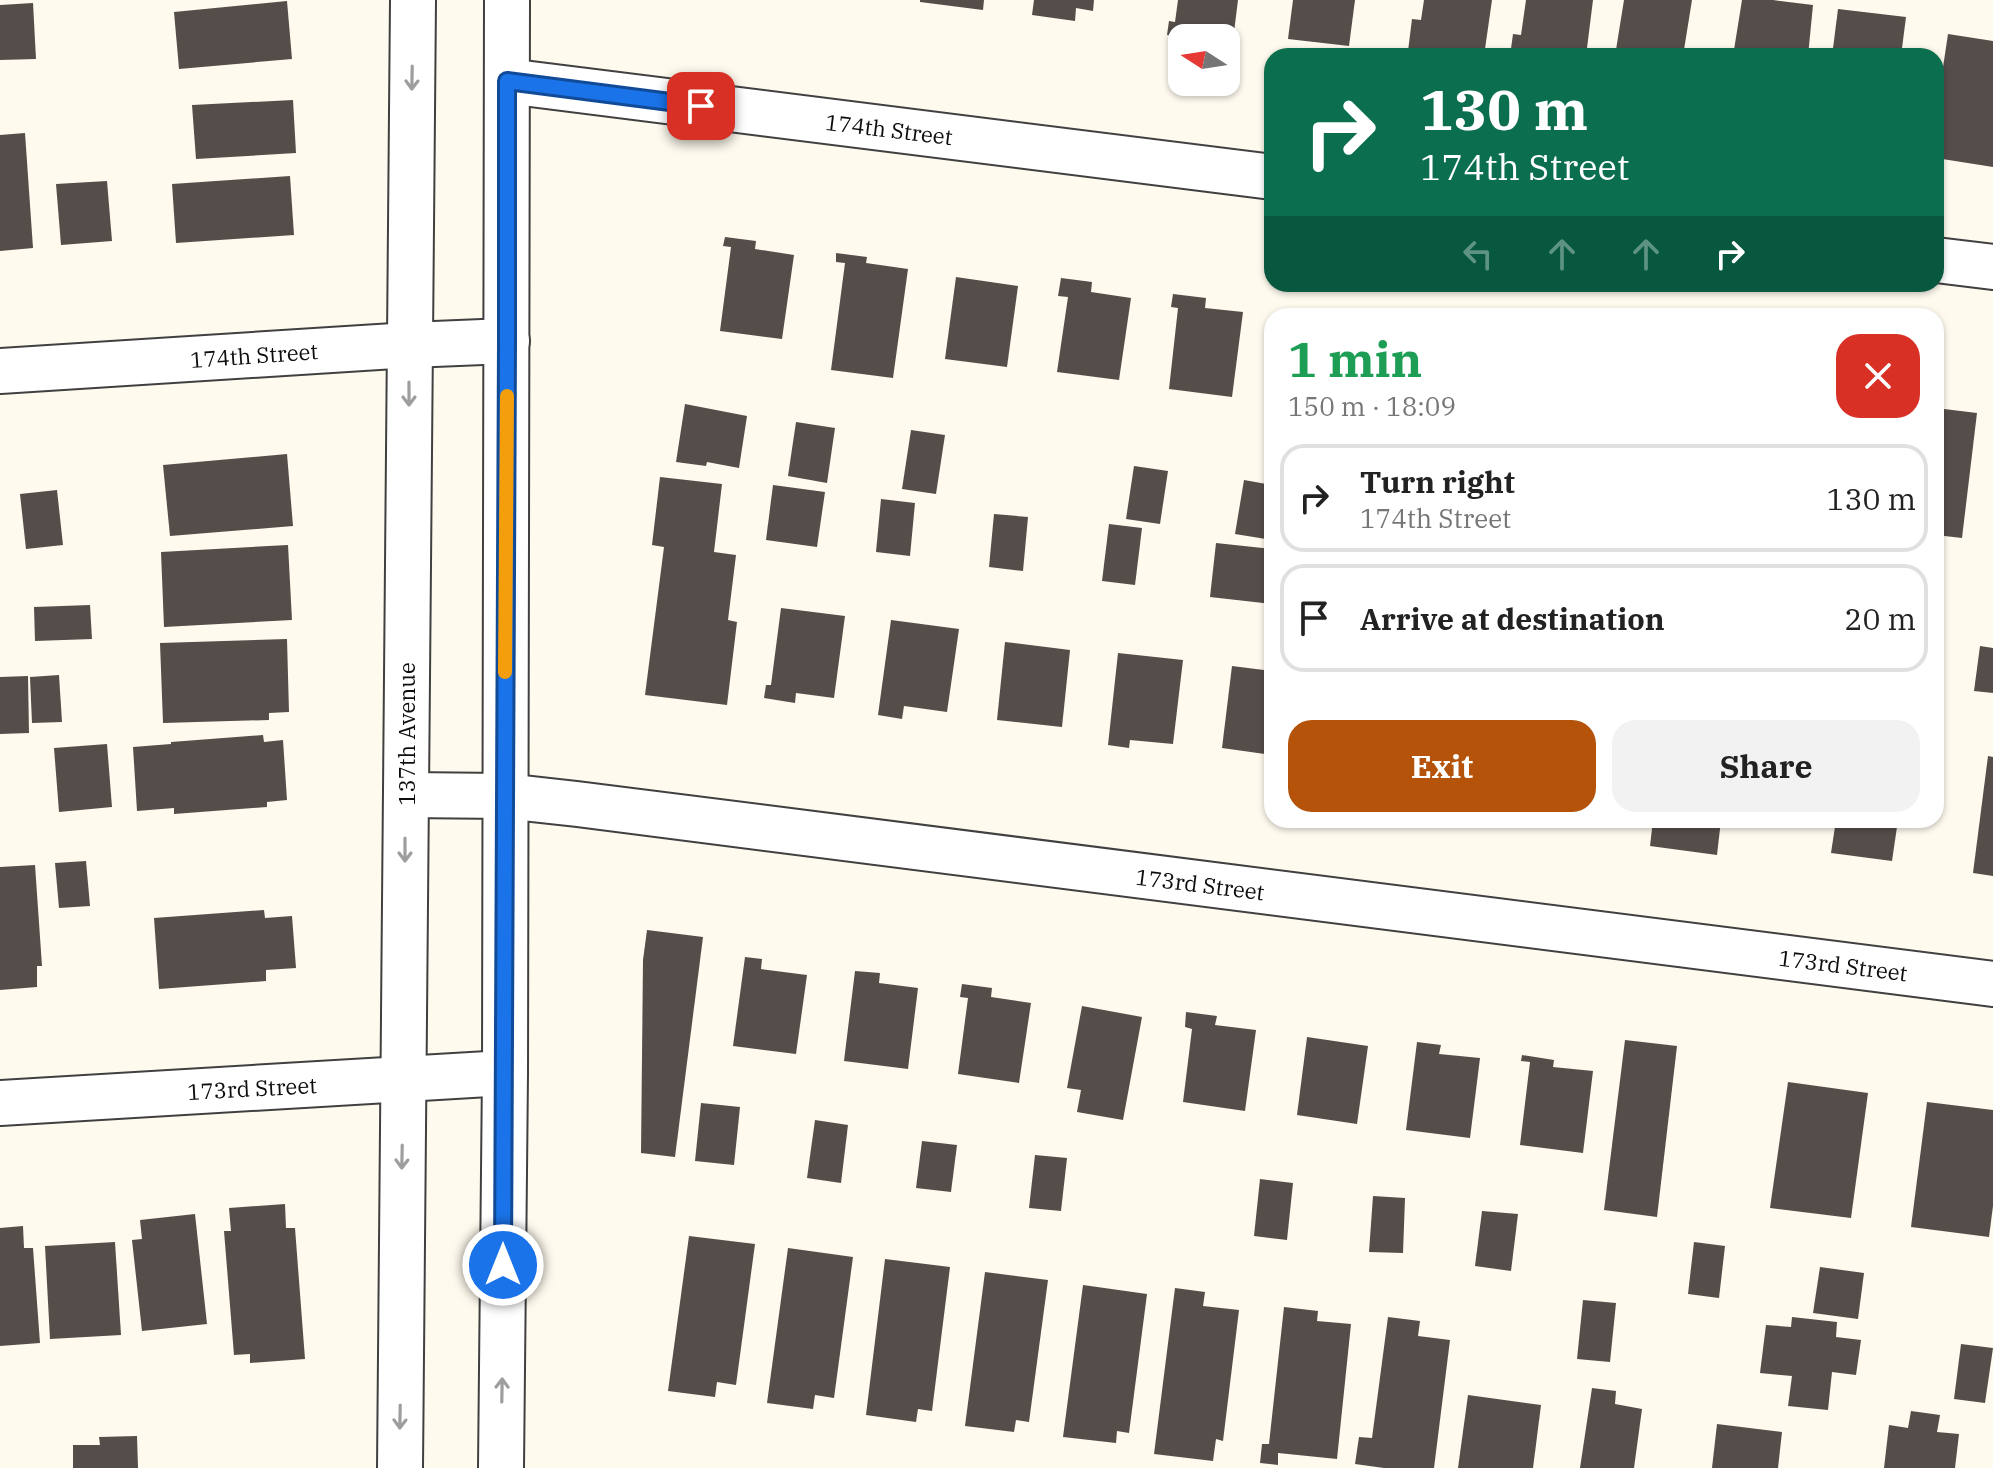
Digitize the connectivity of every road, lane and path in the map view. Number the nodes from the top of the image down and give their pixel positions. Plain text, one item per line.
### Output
1 (413, 0) edge
2 (507, 0) edge
3 (507, 81) junction
4 (1264, 176) edge
5 (1944, 261) edge
6 (1993, 267) edge
7 (507, 341) junction
8 (410, 345) junction
9 (0, 371) edge
10 (406, 795) junction
11 (505, 796) junction
12 (1993, 984) edge
13 (505, 1073) junction
14 (403, 1079) junction
15 (0, 1103) edge
16 (400, 1468) edge
17 (501, 1468) edge

1 -> 8 street, 137th Avenue
2 - 3 street
3 - 4 street, 174th Street
3 - 7 street
5 - 6 street
7 - 8 street, 174th Street
7 - 11 street
8 - 9 street, 174th Street
8 -> 10 street, 137th Avenue
10 - 11 street, 173rd Street
10 -> 14 street, 137th Avenue
11 - 12 street, 173rd Street
11 - 13 street
13 - 14 street, 173rd Street
17 -> 13 street
14 - 15 street, 173rd Street
14 -> 16 street, 137th Avenue

